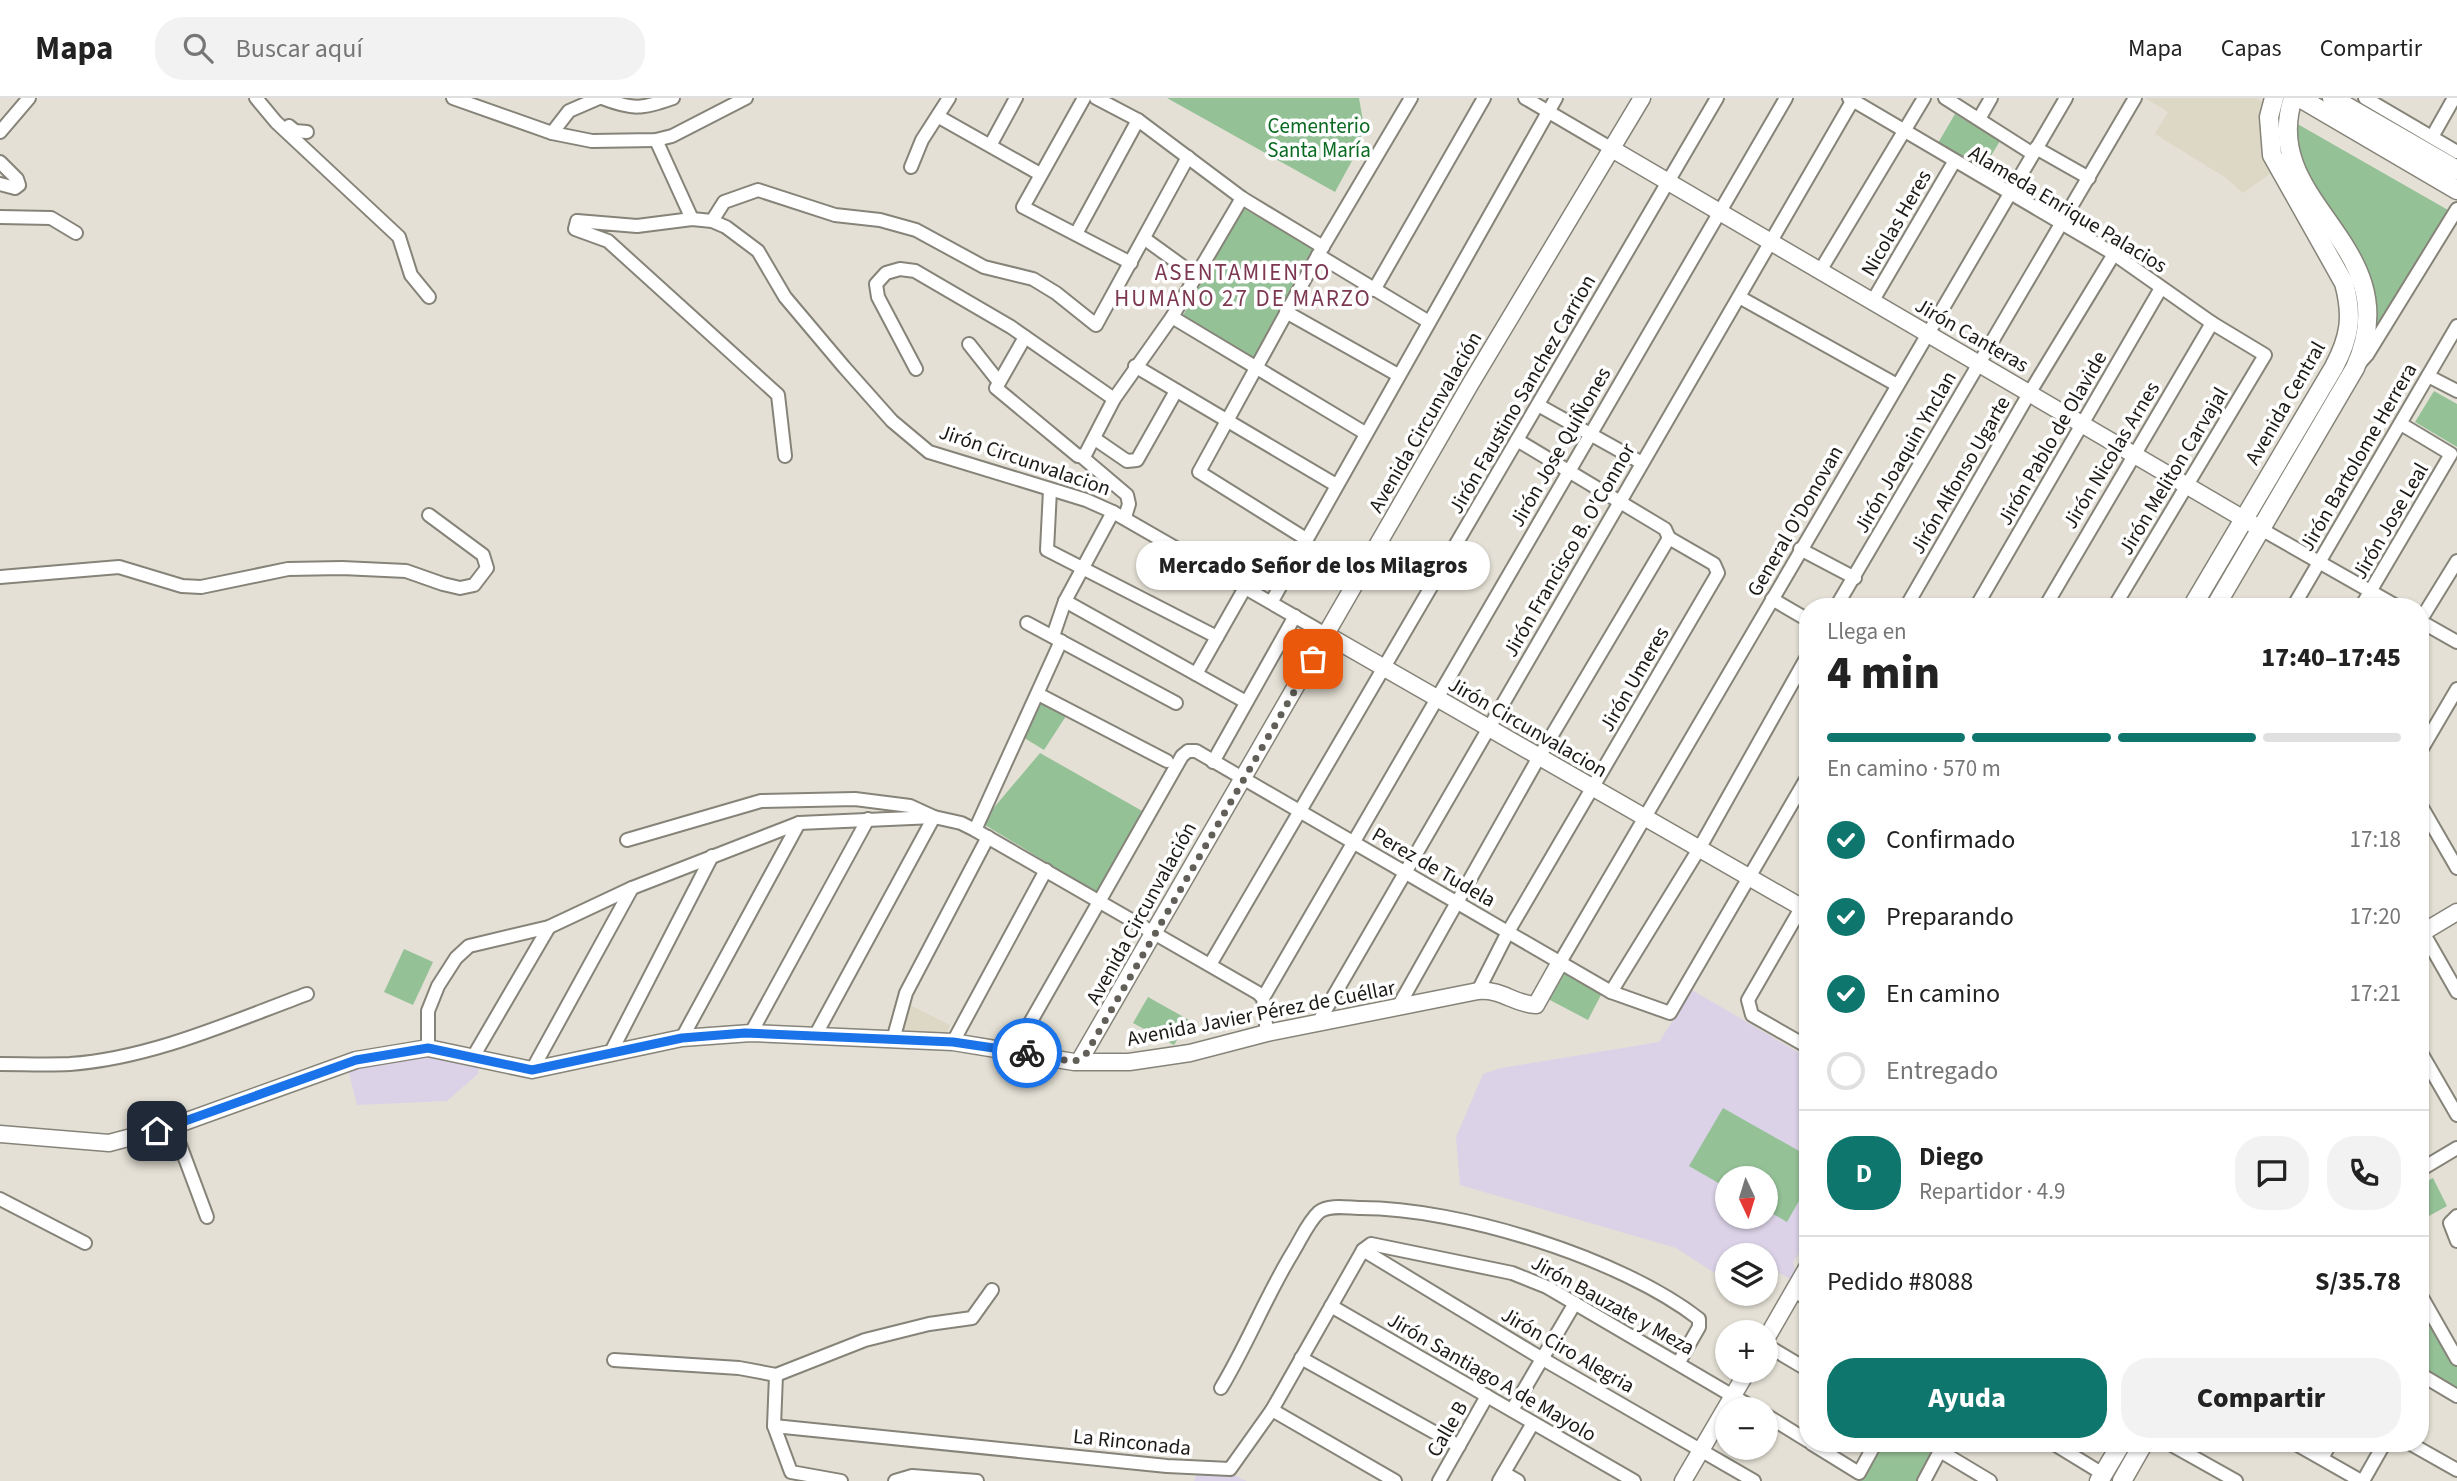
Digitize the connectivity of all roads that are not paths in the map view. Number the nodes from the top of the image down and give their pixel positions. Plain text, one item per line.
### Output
1 (29, 98) edge
2 (256, 98) edge
3 (453, 98) edge
4 (600, 98) edge
5 (673, 98) edge
6 (746, 98) edge
7 (949, 98) edge
8 (1016, 98) edge
9 (1084, 98) edge
10 (1096, 98) edge
11 (1484, 98) edge
12 (1525, 98) edge
13 (1556, 98) edge
14 (1642, 98) edge
15 (1717, 98) edge
16 (1786, 98) edge
17 (1924, 98) edge
18 (1945, 98) edge
19 (1991, 98) edge
20 (2066, 98) edge
21 (2135, 98) edge
22 (2274, 98) edge
23 (2293, 98) edge
24 (2300, 98) edge
25 (2333, 98) edge
26 (2365, 98) edge
27 (2455, 98) edge
28 (1407, 99) edge
29 (1852, 99) edge
30 (2380, 102) edge
31 (1548, 111) junction
32 (939, 117) junction
33 (1979, 119) junction
34 (1139, 120) junction
35 (276, 122) junction
36 (1903, 131) junction
37 (0, 132) edge
38 (307, 132) dead end
39 (552, 133) junction
40 (2432, 138) junction
41 (656, 140) junction
42 (991, 144) junction
43 (1612, 149) junction
44 (2035, 151) junction
45 (2457, 152) edge
46 (1188, 157) junction
47 (0, 162) edge
48 (1954, 162) junction
49 (911, 167) dead end
50 (2457, 170) edge
51 (1040, 174) junction
52 (2088, 178) junction
53 (1667, 182) junction
54 (0, 184) edge
55 (2457, 190) edge
56 (2010, 194) junction
57 (1242, 198) junction
58 (2457, 210) edge
59 (1720, 214) junction
60 (0, 217) edge
61 (692, 219) junction
62 (712, 221) junction
63 (2062, 223) junction
64 (1077, 232) junction
65 (76, 233) dead end
66 (1145, 239) junction
67 (1772, 244) junction
68 (1320, 251) junction
69 (2114, 254) junction
70 (1131, 263) junction
71 (1820, 271) junction
72 (1196, 276) junction
73 (2161, 288) junction
74 (1374, 290) junction
75 (429, 297) dead end
76 (1741, 298) junction
77 (1872, 302) junction
78 (1286, 312) junction
79 (1172, 317) junction
80 (1429, 322) junction
81 (2212, 323) junction
82 (2457, 327) edge
83 (1927, 333) junction
84 (1025, 337) junction
85 (969, 344) dead end
86 (2265, 355) joint
87 (1979, 363) junction
88 (1135, 366) junction
89 (2355, 368) junction
90 (916, 369) dead end
91 (1255, 369) junction
92 (1398, 375) junction
93 (2428, 376) junction
94 (999, 382) junction
95 (1897, 385) junction
96 (1176, 391) junction
97 (2457, 391) edge
98 (2030, 392) junction
99 (1114, 399) junction
100 (1538, 405) junction
101 (1225, 422) junction
102 (2082, 423) junction
103 (2401, 424) junction
104 (1590, 432) junction
105 (1365, 433) junction
106 (1095, 439) junction
107 (1517, 440) junction
108 (2133, 454) junction
109 (785, 456) dead end
110 (1083, 456) junction
111 (1643, 463) junction
112 (1569, 470) junction
113 (1336, 485) junction
114 (2186, 485) junction
115 (1050, 490) junction
116 (1620, 501) junction
117 (1113, 512) junction
118 (429, 515) dead end
119 (1125, 517) junction
120 (2244, 519) junction
121 (2261, 528) junction
122 (1668, 538) junction
123 (1306, 539) junction
124 (1800, 549) junction
125 (2457, 561) edge
126 (2319, 562) junction
127 (1082, 567) junction
128 (0, 577) edge
129 (1855, 578) junction
130 (1246, 586) junction
131 (2371, 592) junction
132 (1842, 598) edge
133 (1911, 598) edge
134 (1981, 598) edge
135 (2050, 598) edge
136 (2119, 598) edge
137 (2197, 598) edge
138 (2219, 598) edge
139 (2298, 598) edge
140 (2367, 598) edge
141 (2382, 598) edge
142 (1772, 599) junction
143 (1065, 601) junction
144 (1272, 601) junction
145 (2429, 606) edge
146 (1799, 615) edge
147 (1295, 616) junction
148 (1027, 623) dead end
149 (2429, 626) edge
150 (1327, 635) junction
151 (1217, 636) junction
152 (1057, 638) junction
153 (2457, 642) edge
154 (1385, 669) junction
155 (1799, 671) edge
156 (1196, 674) junction
157 (2457, 689) edge
158 (1038, 694) junction
159 (1437, 698) junction
160 (1246, 702) junction
161 (1176, 703) dead end
162 (1487, 728) junction
163 (2429, 737) edge
164 (1539, 757) junction
165 (1167, 761) dead end
166 (1213, 762) junction
167 (1242, 779) junction
168 (1591, 789) junction
169 (1799, 792) edge
170 (1300, 813) junction
171 (934, 817) junction
172 (1644, 818) junction
173 (867, 819) junction
174 (2429, 820) edge
175 (799, 823) junction
176 (975, 830) junction
177 (988, 837) junction
178 (627, 840) dead end
179 (1353, 842) junction
180 (1699, 849) junction
181 (712, 856) junction
182 (2457, 868) edge
183 (1046, 870) junction
184 (1404, 872) junction
185 (1749, 878) junction
186 (632, 888) junction
187 (1099, 901) junction
188 (1799, 902) edge
189 (1457, 903) junction
190 (2457, 912) edge
191 (1799, 916) edge
192 (549, 927) junction
193 (2429, 927) edge
194 (1508, 932) junction
195 (1154, 933) junction
196 (2429, 945) edge
197 (1211, 963) junction
198 (1559, 964) junction
199 (1478, 991) junction
200 (1611, 992) junction
201 (2457, 992) edge
202 (307, 994) dead end
203 (1263, 998) junction
204 (1398, 1007) junction
205 (1318, 1023) junction
206 (751, 1033) junction
207 (1267, 1033) junction
208 (815, 1036) junction
209 (682, 1038) junction
210 (893, 1040) junction
211 (953, 1042) junction
212 (1799, 1042) edge
213 (428, 1048) junction
214 (1014, 1051) junction
215 (611, 1052) junction
216 (472, 1057) junction
217 (1080, 1060) junction
218 (0, 1064) edge
219 (2429, 1067) edge
220 (532, 1070) junction
221 (2457, 1115) edge
222 (173, 1126) junction
223 (0, 1134) edge
224 (2457, 1149) edge
225 (2429, 1165) edge
226 (0, 1199) edge
227 (207, 1217) dead end
228 (2453, 1219) edge
229 (2457, 1241) edge
230 (85, 1242) dead end
231 (1363, 1250) junction
232 (1799, 1281) edge
233 (992, 1290) dead end
234 (1793, 1291) junction
235 (1799, 1294) edge
236 (1575, 1303) junction
237 (1331, 1306) junction
238 (2429, 1310) edge
239 (1777, 1320) edge
240 (1778, 1352) edge
241 (1301, 1358) junction
242 (1541, 1358) junction
243 (2457, 1359) edge
244 (614, 1360) dead end
245 (1679, 1362) junction
246 (1799, 1365) edge
247 (776, 1375) junction
248 (2429, 1379) edge
249 (1741, 1383) edge
250 (1221, 1388) dead end
251 (1734, 1395) junction
252 (1487, 1396) junction
253 (2457, 1396) edge
254 (1737, 1397) edge
255 (1272, 1410) junction
256 (1511, 1410) junction
257 (1778, 1422) edge
258 (1533, 1423) junction
259 (774, 1426) junction
260 (1799, 1435) edge
261 (1459, 1446) junction
262 (1701, 1449) junction
263 (1825, 1452) edge
264 (1871, 1452) edge
265 (1939, 1452) edge
266 (1942, 1452) edge
267 (2065, 1452) edge
268 (2116, 1452) edge
269 (2138, 1452) edge
270 (2184, 1452) edge
271 (2311, 1452) edge
272 (2325, 1452) edge
273 (2379, 1452) edge
274 (2426, 1452) edge
275 (2322, 1458) junction
276 (2457, 1470) edge
277 (1501, 1477) edge
278 (2101, 1477) edge
279 (955, 1480) edge
280 (841, 1481) edge
281 (895, 1481) edge
282 (977, 1481) edge
283 (1395, 1481) edge
284 (1439, 1481) edge
285 (1518, 1481) edge
286 (1634, 1481) edge
287 (1682, 1481) edge
288 (1754, 1481) edge
289 (1924, 1481) edge
290 (1990, 1481) edge
291 (2122, 1481) edge
292 (2235, 1481) edge
293 (2362, 1481) edge

1 - 37 street
2 - 35 street
3 - 39 street
4 - 5 street
4 - 39 street
6 - 41 street
7 - 32 street
8 - 42 street
9 - 51 street
10 - 34 street
11 - 74 street
12 - 31 street, Jirón Canteras
13 - 31 street
14 - 43 street, Avenida Circunvalación
15 - 53 street, Jirón Faustino Sanchez Carrion
16 - 59 street, Jirón Jose QuiÑones
17 - 36 street
18 - 33 street
19 - 33 street
20 - 44 street, General O'Donovan
21 - 52 street, Jirón Joaquin Ynclan
22 - 120 main road, Avenida Central
23 - 89 main road, Avenida Central
24 - 55 main road
25 - 50 main road
26 - 30 street
27 - 40 street
28 - 68 street
29 - 36 street, Alameda Enrique Palacios
29 - 67 street, Jirón Francisco B. O'Connor
30 - 40 street
31 - 43 street, Jirón Canteras
31 - 80 street
32 - 42 street
32 - 49 street
33 - 44 street
34 - 46 street
34 - 64 street
35 - 38 street
35 - 75 street
36 - 48 street, Alameda Enrique Palacios
36 - 71 street
39 - 41 street
40 - 45 street
41 - 61 street
42 - 51 street
43 - 53 street, Jirón Canteras
43 - 150 street, Avenida Circunvalación
44 - 52 street
44 - 56 street, General O'Donovan
46 - 57 street
46 - 66 street
47 - 54 street
48 - 56 street, Alameda Enrique Palacios
48 - 77 street, Nicolas Heres
51 - 64 street
52 - 63 street, Jirón Joaquin Ynclan
53 - 59 street, Jirón Canteras
53 - 100 street, Jirón Faustino Sanchez Carrion
56 - 63 street, Alameda Enrique Palacios
56 - 83 street, General O'Donovan
57 - 68 street
57 - 72 street
58 - 89 street
59 - 67 street, Jirón Canteras
59 - 104 street, Jirón Jose QuiÑones
60 - 65 street
61 - 62 street, Jirón Circunvalacion
61 - 109 street, Jirón Circunvalacion
62 - 70 street
62 - 115 street, Jirón Circunvalacion
63 - 69 street, Alameda Enrique Palacios
63 - 87 street, Jirón Joaquin Ynclan
64 - 70 street
66 - 70 street
66 - 72 street
67 - 71 street, Jirón Canteras
67 - 76 street, Jirón Francisco B. O'Connor
68 - 74 street
68 - 78 street
69 - 73 street, Alameda Enrique Palacios
69 - 98 street, Jirón Alfonso Ugarte
71 - 77 street, Jirón Canteras
72 - 79 street
73 - 81 street, Alameda Enrique Palacios
73 - 102 street, Jirón Pablo de Olavide
74 - 80 street
76 - 95 street
76 - 111 street, Jirón Francisco B. O'Connor
77 - 83 street, Jirón Canteras
78 - 91 street
78 - 92 street
79 - 88 street
79 - 91 street
80 - 92 street
81 - 86 street, Alameda Enrique Palacios
81 - 108 street, Jirón Nicolas Arnes
82 - 93 street, Jirón Bartolome Herrera
83 - 87 street, Jirón Canteras
83 - 95 street, General O'Donovan
84 - 90 street
84 - 94 street
84 - 99 street
85 - 94 street
86 - 114 street, Jirón Meliton Carvajal
87 - 98 street, Jirón Canteras
87 - 129 street, Jirón Joaquin Ynclan
88 - 96 street
88 - 99 street
89 - 121 main road, Avenida Central
91 - 101 street
91 - 105 street
92 - 105 street
93 - 97 street
93 - 103 street, Jirón Bartolome Herrera
94 - 110 street
95 - 124 street, General O'Donovan
96 - 101 street
96 - 106 street
98 - 102 street, Jirón Canteras
98 - 133 street, Jirón Alfonso Ugarte
99 - 106 street
100 - 104 street
100 - 107 street, Jirón Faustino Sanchez Carrion
101 - 113 street
101 - 123 street
102 - 108 street, Jirón Canteras
102 - 134 street, Jirón Pablo de Olavide
103 - 126 street, Jirón Bartolome Herrera
103 - 131 street, Jirón Jose Leal
104 - 111 street
104 - 112 street, Jirón Jose QuiÑones
105 - 113 street
106 - 110 street
107 - 112 street
107 - 154 street, Jirón Faustino Sanchez Carrion
108 - 114 street, Jirón Canteras
108 - 135 street, Jirón Nicolas Arnes
110 - 119 street
111 - 116 street, Jirón Francisco B. O'Connor
112 - 116 street
112 - 159 street, Jirón Jose QuiÑones
113 - 123 street
114 - 120 street, Jirón Canteras
114 - 136 street, Jirón Meliton Carvajal
115 - 117 street, Jirón Circunvalacion
115 - 127 street
116 - 122 street
116 - 162 street, Jirón Francisco B. O'Connor
117 - 119 street, Jirón Circunvalacion
117 - 127 street
118 - 128 street
119 - 130 street, Jirón Circunvalacion
120 - 121 street, Jirón Canteras
120 - 137 main road, Avenida Central
121 - 126 street, Jirón Canteras
121 - 138 main road, Avenida Central
122 - 164 street
122 - 168 street, Jirón Umeres
123 - 144 street
124 - 129 street
124 - 142 street, General O'Donovan
125 - 145 street
126 - 131 street, Jirón Canteras
126 - 139 street, Jirón Bartolome Herrera
127 - 143 street
127 - 151 street
129 - 132 street, Jirón Joaquin Ynclan
130 - 144 street, Jirón Circunvalacion
130 - 151 street
131 - 140 street, Jirón Jose Leal
131 - 141 street, Jirón Canteras
142 - 146 street
142 - 172 street, General O'Donovan
143 - 152 street
143 - 156 street
144 - 147 street, Jirón Circunvalacion
147 - 150 street, Jirón Circunvalacion
147 - 160 street
148 - 152 street
149 - 153 street
150 - 154 street, Jirón Circunvalacion
150 - 167 street, Avenida Circunvalación
151 - 156 street
152 - 158 street
152 - 161 street
154 - 159 street, Jirón Circunvalacion
154 - 170 street, Jirón Faustino Sanchez Carrion
155 - 180 street
156 - 160 street
157 - 163 street
158 - 165 street
158 - 176 street
159 - 162 street, Jirón Circunvalacion
159 - 179 street, Jirón Jose QuiÑones
160 - 166 street
162 - 164 street, Jirón Circunvalacion
162 - 184 street, Jirón Francisco B. O'Connor
164 - 168 street, Jirón Circunvalacion
164 - 189 street
166 - 167 street, Perez de Tudela
166 - 187 street, Perez de Tudela
167 - 170 street, Perez de Tudela
167 - 195 street, Avenida Circunvalación
168 - 172 street, Jirón Circunvalacion
168 - 194 street, Jirón Umeres
169 - 185 street
170 - 179 street, Perez de Tudela
170 - 197 street, Jirón Faustino Sanchez Carrion
171 - 173 street
171 - 176 street
171 - 178 street
171 - 208 street
172 - 180 street, Jirón Circunvalacion
172 - 198 street, General O'Donovan
173 - 175 street
173 - 206 street
174 - 182 street
175 - 181 street
175 - 209 street
176 - 177 street
177 - 183 street
177 - 210 street
179 - 184 street, Perez de Tudela
179 - 203 street, Jirón Jose QuiÑones
180 - 185 street, Jirón Circunvalacion
180 - 200 street
181 - 186 street
181 - 215 street
183 - 187 street
183 - 211 street
184 - 189 street, Perez de Tudela
184 - 205 street, Jirón Francisco B. O'Connor
185 - 188 street, Jirón Circunvalacion
185 - 200 street, Perez de Tudela
186 - 192 street
186 - 220 street
187 - 195 street
187 - 214 street
189 - 194 street, Perez de Tudela
189 - 204 street
190 - 193 street
191 - 212 street
192 - 213 street
192 - 216 street
194 - 198 street, Perez de Tudela
194 - 199 street, Jirón Umeres
195 - 197 street
195 - 217 street, Avenida Circunvalación
196 - 201 street
197 - 203 street
198 - 199 street, Avenida Javier Pérez de Cuéllar
198 - 200 street, Perez de Tudela
199 - 204 street, Avenida Javier Pérez de Cuéllar
202 - 218 street
203 - 207 street
204 - 205 street, Avenida Javier Pérez de Cuéllar
205 - 207 street, Avenida Javier Pérez de Cuéllar
206 - 208 street, Avenida Javier Pérez de Cuéllar
206 - 209 street, Avenida Javier Pérez de Cuéllar
207 - 217 street, Avenida Javier Pérez de Cuéllar
208 - 210 street, Avenida Javier Pérez de Cuéllar
209 - 215 street, Avenida Javier Pérez de Cuéllar
210 - 211 street, Avenida Javier Pérez de Cuéllar
211 - 214 street, Avenida Javier Pérez de Cuéllar
213 - 216 street, Avenida Javier Pérez de Cuéllar
213 - 222 street, Avenida Javier Pérez de Cuéllar
214 - 217 street, Avenida Javier Pérez de Cuéllar
215 - 220 street, Avenida Javier Pérez de Cuéllar
216 - 220 street, Avenida Javier Pérez de Cuéllar
219 - 221 street
222 - 223 street, Avenida Javier Pérez de Cuéllar
222 - 227 street
224 - 225 street
226 - 230 street
228 - 229 street
231 - 236 street, Jirón Bauzate y Meza
231 - 237 street, La Rinconada
231 - 242 street, Jirón Ciro Alegria
232 - 234 street
233 - 247 street
234 - 235 street
234 - 239 street
236 - 242 street
236 - 245 street, Jirón Bauzate y Meza
237 - 241 street, La Rinconada
237 - 252 street, Jirón Santiago A de Mayolo
238 - 243 street
240 - 246 street
241 - 255 street, La Rinconada
241 - 261 street
242 - 256 street
242 - 262 street, Jirón Ciro Alegria
244 - 247 street
245 - 250 street
245 - 251 street, Jirón Bauzate y Meza
247 - 259 street
248 - 253 street
249 - 251 street
251 - 254 street, Jirón Bauzate y Meza
251 - 262 street
252 - 256 street, Jirón Santiago A de Mayolo
252 - 261 street, Calle B
255 - 259 street, La Rinconada
255 - 283 street
256 - 258 street, Jirón Santiago A de Mayolo
257 - 260 street
258 - 277 street
258 - 286 street, Jirón Santiago A de Mayolo
259 - 280 street
261 - 284 street, Calle B
262 - 287 street
262 - 288 street, Jirón Ciro Alegria
263 - 264 street
265 - 289 street
266 - 290 street
267 - 278 street
268 - 278 main road
269 - 291 main road
270 - 292 street
271 - 275 street
272 - 275 street
273 - 293 street
274 - 276 street
275 - 293 street
277 - 285 street
279 - 281 street
279 - 282 street

